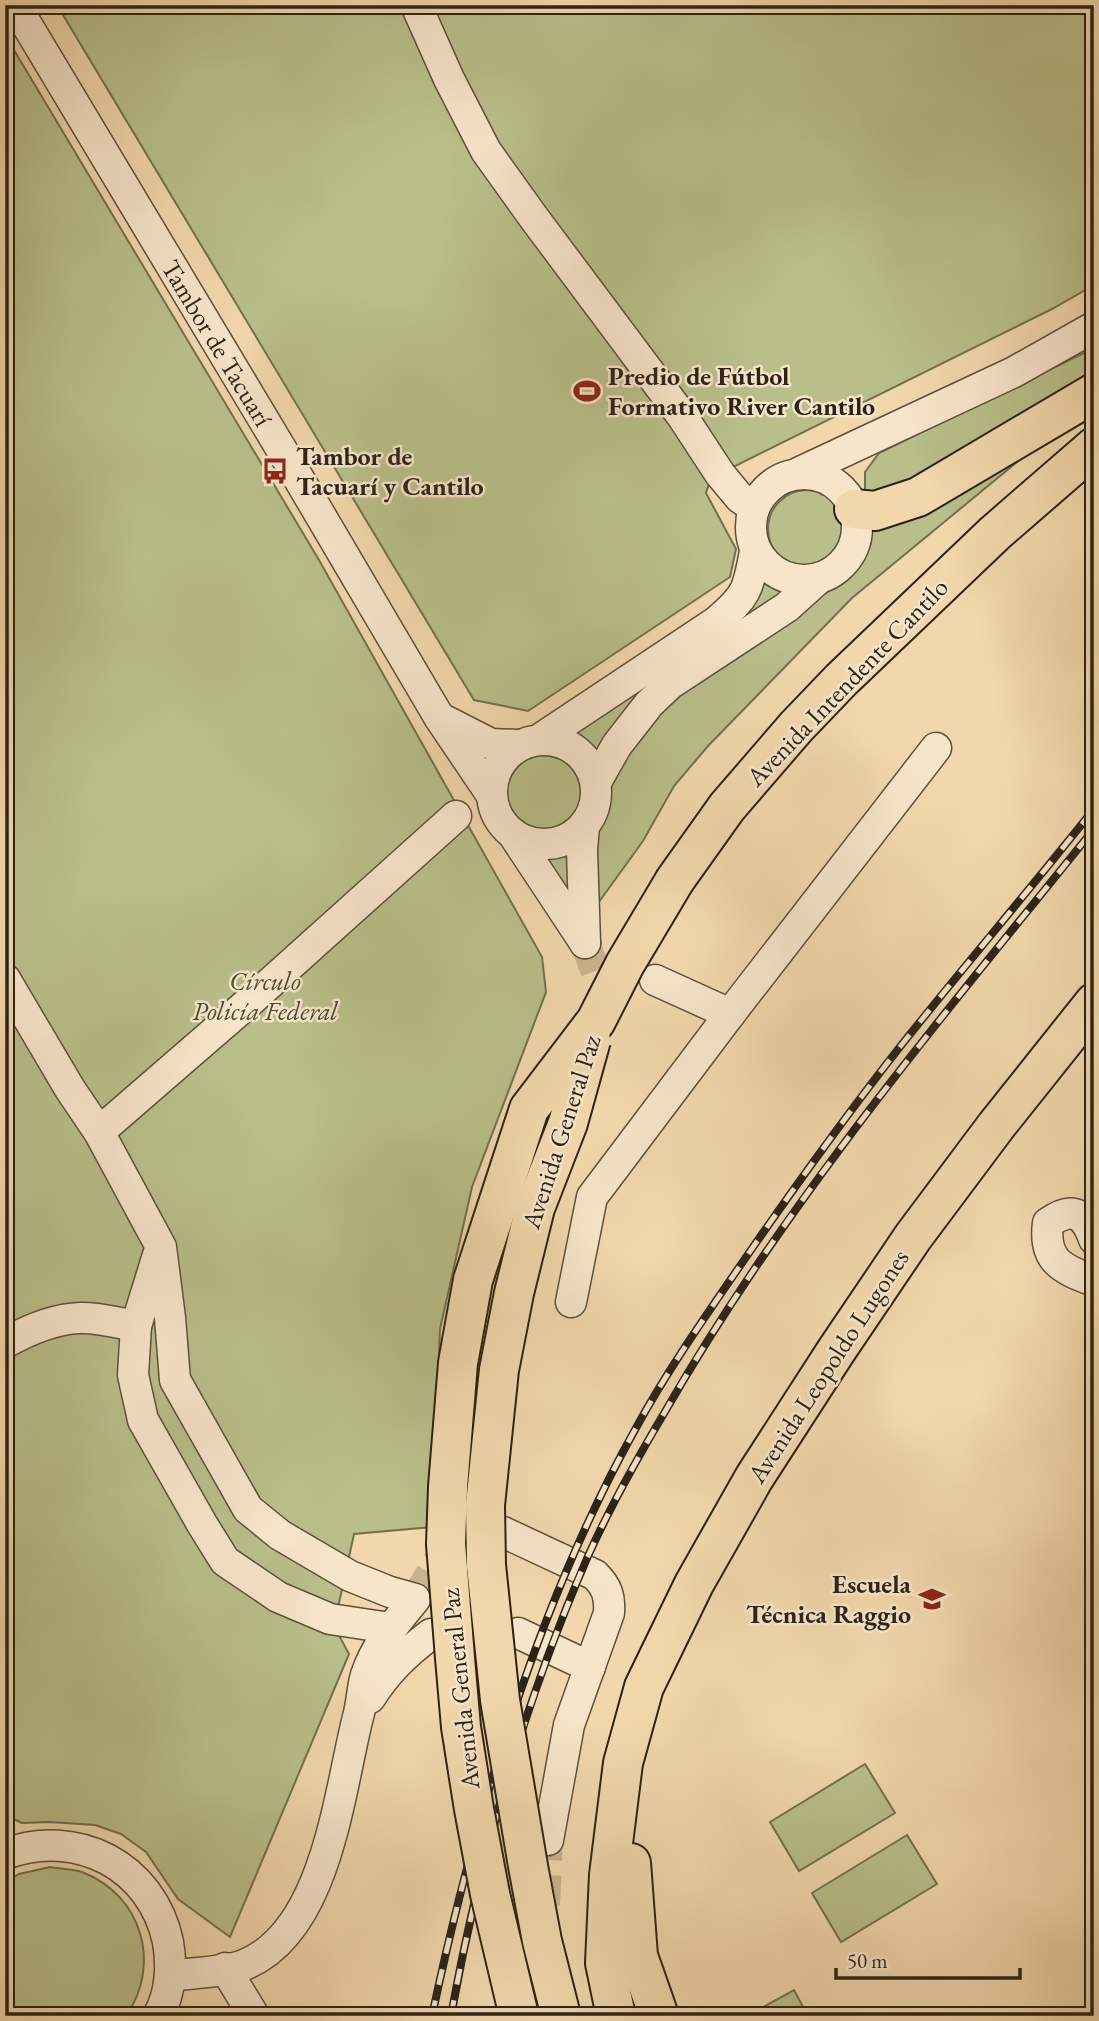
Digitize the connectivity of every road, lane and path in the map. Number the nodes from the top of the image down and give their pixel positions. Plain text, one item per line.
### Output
1 (15, 5) edge
2 (416, 5) edge
3 (1094, 327) edge
4 (1094, 393) edge
5 (883, 435) junction
6 (1094, 447) edge
7 (798, 473) junction
8 (851, 503) junction
9 (753, 508) junction
10 (755, 551) junction
11 (818, 579) junction
12 (439, 718) junction
13 (529, 742) junction
14 (936, 748) dead end
15 (596, 782) junction
16 (491, 794) junction
17 (456, 816) dead end
18 (584, 826) junction
19 (513, 834) junction
20 (5, 979) edge
21 (654, 980) dead end
22 (1094, 1003) edge
23 (730, 1014) junction
24 (596, 1021) junction
25 (99, 1132) junction
26 (1094, 1239) edge
27 (161, 1247) junction
28 (1094, 1281) edge
29 (571, 1302) dead end
30 (136, 1326) junction
31 (5, 1343) edge
32 (503, 1532) dead end
33 (390, 1628) junction
34 (518, 1633) dead end
35 (430, 1634) dead end
36 (590, 1667) junction
37 (359, 1716) junction
38 (623, 1763) junction
39 (548, 1840) tunnel mouth
40 (12, 1846) edge
41 (225, 1968) junction
42 (170, 1976) junction
43 (159, 2016) edge
44 (254, 2016) edge
45 (519, 2016) edge
46 (561, 2016) edge
47 (616, 2016) edge
48 (659, 2016) edge

1 - 12 street, Tambor de Tacuarí
2 - 9 street
3 - 5 street
4 - 8 highway
5 - 7 street
5 - 8 street
6 - 24 highway, Avenida Intendente Cantilo, bridge
7 - 8 street
7 - 9 street
8 - 11 street
9 - 10 street
10 - 11 street
10 - 13 street
11 - 15 street
12 - 13 street
12 - 16 street, Tambor de Tacuarí
13 - 15 street
13 - 16 street
14 - 23 street
15 - 18 street
16 - 19 street
17 - 25 street
18 - 19 street
18 - 19 street
20 - 25 street
21 - 23 street
22 - 38 highway, Avenida Leopoldo Lugones
23 - 29 street
24 - 45 highway, Avenida General Paz, bridge
24 - 46 highway, Avenida General Paz, bridge
25 - 27 street
26 - 28 street
27 - 30 street
27 - 33 street
30 - 31 street
30 - 33 street
32 - 36 street
33 - 37 street
34 - 36 street
35 - 37 street
36 - 39 street
37 - 41 street
38 - 47 highway
38 - 48 highway
40 - 42 street
41 - 42 street
41 - 44 street
42 - 43 street

